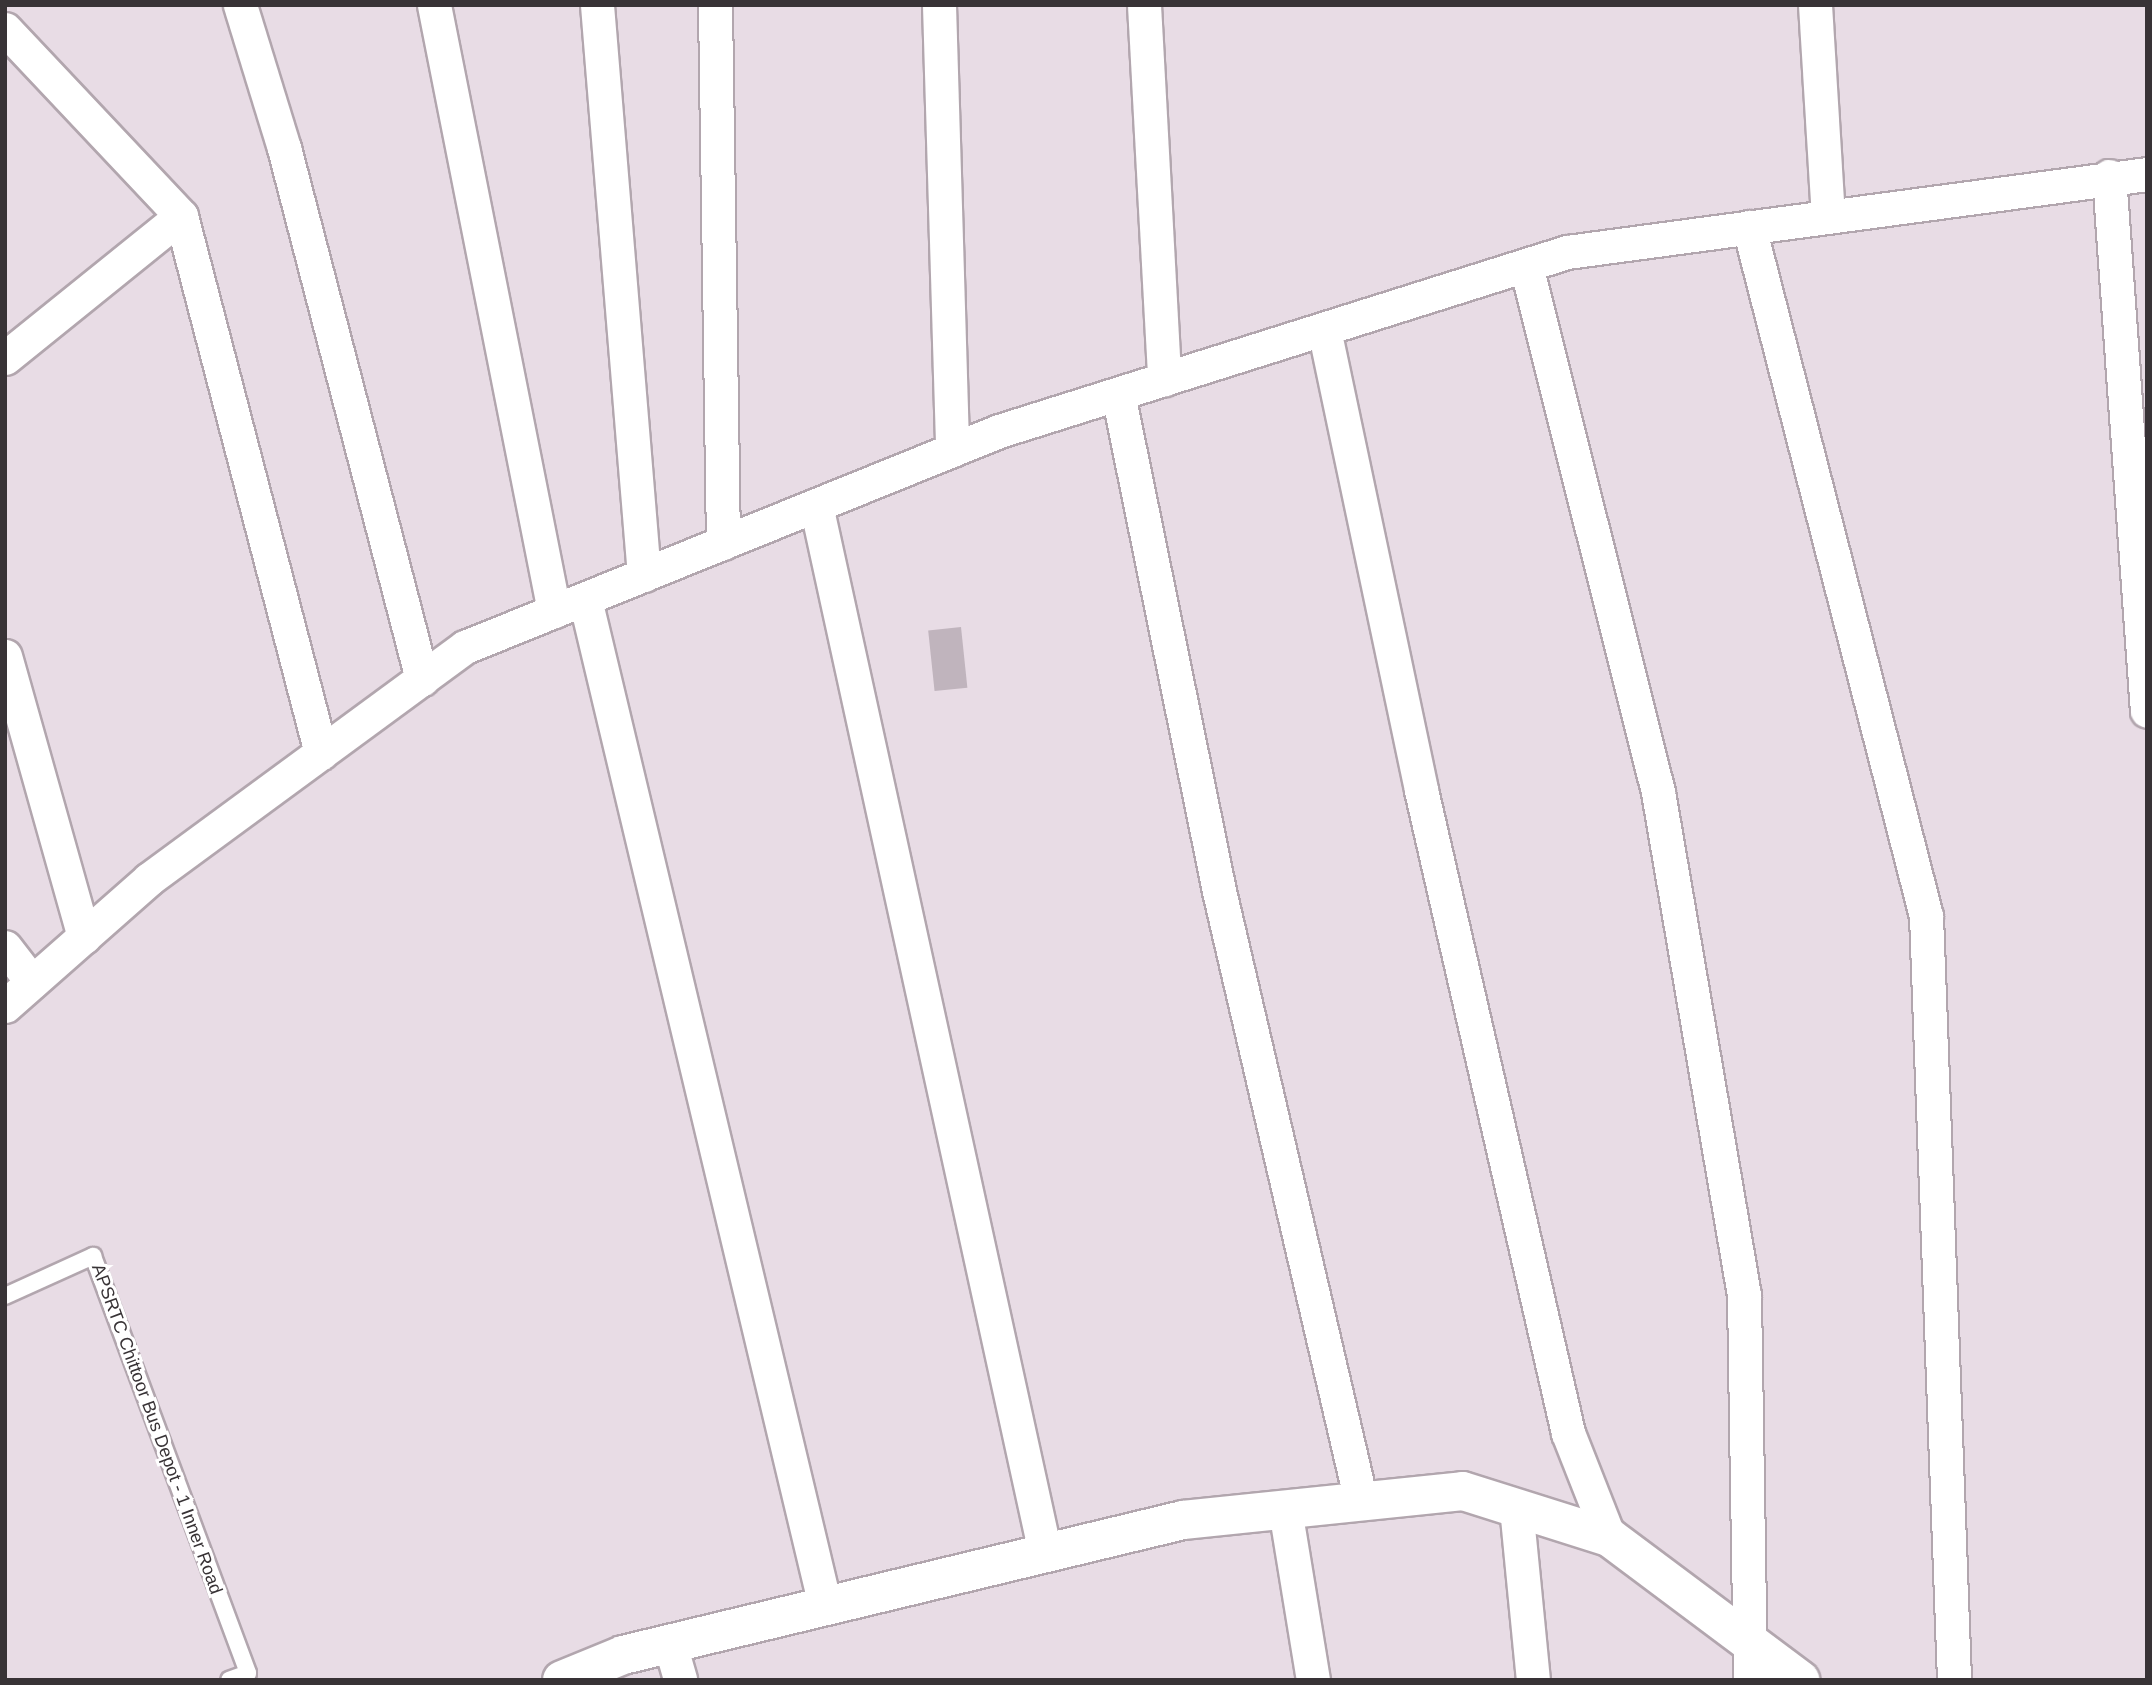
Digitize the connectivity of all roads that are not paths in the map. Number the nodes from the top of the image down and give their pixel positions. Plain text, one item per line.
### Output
1 (240, 5) edge
2 (435, 5) edge
3 (597, 5) edge
4 (715, 5) edge
5 (939, 5) edge
6 (1144, 5) edge
7 (1815, 5) edge
8 (5, 29) edge
9 (2147, 174) edge
10 (2109, 176) junction
11 (181, 216) junction
12 (1828, 216) junction
13 (1749, 227) junction
14 (1526, 265) junction
15 (1324, 329) junction
16 (5, 358) edge
17 (1164, 379) junction
18 (1118, 394) junction
19 (952, 450) junction
20 (816, 505) junction
21 (723, 543) junction
22 (644, 575) junction
23 (585, 599) junction
24 (554, 611) junction
25 (5, 656) edge
26 (422, 679) junction
27 (2147, 711) edge
28 (321, 753) junction
29 (84, 937) junction
30 (5, 947) edge
31 (33, 982) junction
32 (5, 1006) edge
33 (5, 1296) edge
34 (1361, 1501) junction
35 (1516, 1507) junction
36 (1284, 1509) junction
37 (1609, 1536) junction
38 (1045, 1553) junction
39 (825, 1606) junction
40 (670, 1644) junction
41 (1751, 1661) edge
42 (229, 1680) edge
43 (562, 1680) edge
44 (680, 1680) edge
45 (1313, 1680) edge
46 (1533, 1680) edge
47 (1800, 1680) edge
48 (1954, 1680) edge

1 - 26 street
2 - 24 street
3 - 22 street
4 - 21 street
5 - 19 street
6 - 17 street
7 - 12 street
8 - 11 street
9 - 10 street
10 - 12 street
10 - 27 street
11 - 16 street
11 - 28 street
12 - 13 street
13 - 14 street
13 - 48 street
14 - 15 street
14 - 41 street
15 - 17 street
15 - 37 street
17 - 18 street
18 - 19 street
18 - 34 street
19 - 20 street
20 - 21 street
20 - 38 street
21 - 22 street
22 - 23 street
23 - 24 street
23 - 39 street
24 - 26 street
25 - 29 street
26 - 28 street
28 - 29 street
29 - 31 street
30 - 31 street
31 - 32 street
33 - 42 lane, APSRTC Chittoor Bus Depot - 1 Inner Road
34 - 35 street
34 - 36 street
35 - 37 street
35 - 46 street
36 - 38 street
36 - 45 street
37 - 41 street
38 - 39 street
39 - 40 street
40 - 43 street
40 - 44 street
41 - 47 street

